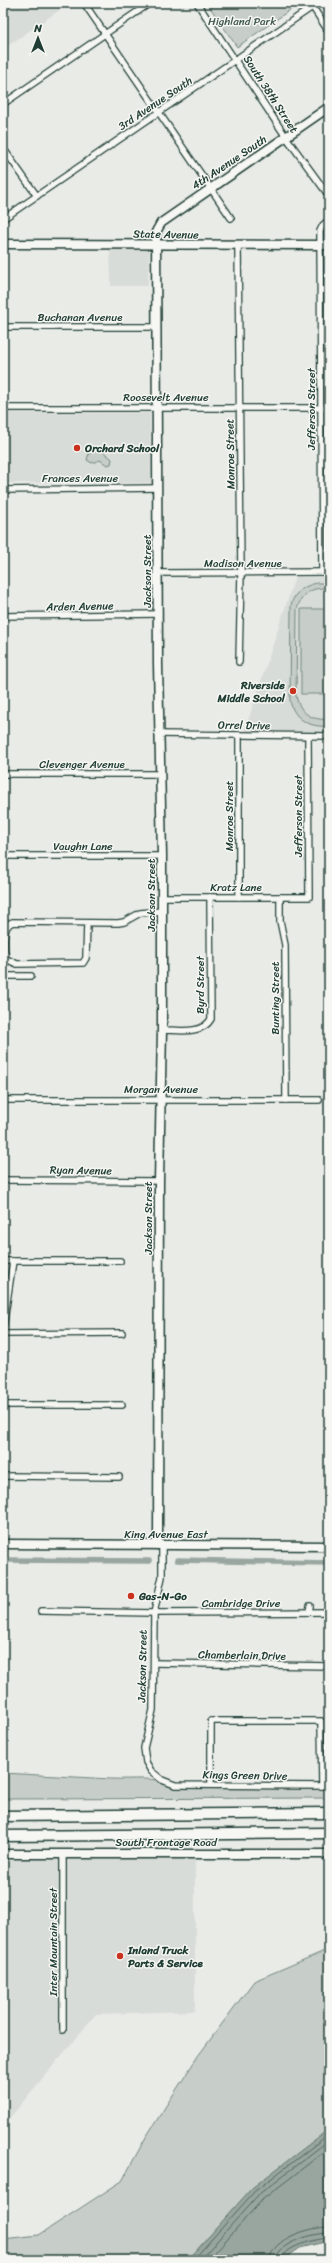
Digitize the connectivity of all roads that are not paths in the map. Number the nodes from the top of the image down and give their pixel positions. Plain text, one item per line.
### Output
1 (84, 3) edge
2 (150, 3) edge
3 (197, 3) edge
4 (318, 3) edge
5 (311, 5) edge
6 (329, 32) edge
7 (105, 34) junction
8 (236, 60) junction
9 (3, 104) edge
10 (329, 107) edge
11 (159, 113) junction
12 (286, 137) junction
13 (3, 148) edge
14 (211, 189) junction
15 (37, 196) junction
16 (329, 196) edge
17 (231, 218) dead end
18 (3, 219) edge
19 (329, 220) edge
20 (3, 244) edge
21 (156, 244) junction
22 (238, 245) junction
23 (320, 245) junction
24 (329, 245) edge
25 (3, 327) edge
26 (157, 327) junction
27 (156, 407) junction
28 (240, 407) junction
29 (3, 408) edge
30 (321, 408) junction
31 (329, 408) edge
32 (157, 488) junction
33 (3, 490) edge
34 (322, 572) junction
35 (329, 572) edge
36 (157, 573) junction
37 (241, 573) junction
38 (158, 614) junction
39 (3, 616) edge
40 (238, 662) dead end
41 (158, 734) junction
42 (239, 735) junction
43 (308, 736) junction
44 (329, 736) edge
45 (5, 774) dead end
46 (160, 774) junction
47 (3, 856) edge
48 (162, 856) junction
49 (162, 897) junction
50 (210, 897) junction
51 (239, 897) junction
52 (280, 897) junction
53 (309, 897) joint
54 (162, 911) junction
55 (87, 922) junction
56 (3, 976) edge
57 (31, 976) dead end
58 (162, 1030) junction
59 (160, 1099) junction
60 (3, 1100) edge
61 (286, 1100) junction
62 (319, 1100) dead end
63 (3, 1180) edge
64 (159, 1181) junction
65 (3, 1261) edge
66 (13, 1261) junction
67 (120, 1261) dead end
68 (3, 1328) edge
69 (3, 1334) edge
70 (122, 1334) dead end
71 (3, 1405) edge
72 (122, 1405) dead end
73 (3, 1476) edge
74 (119, 1477) dead end
75 (3, 1544) edge
76 (160, 1545) junction
77 (329, 1546) edge
78 (310, 1606) dead end
79 (41, 1611) dead end
80 (309, 1612) junction
81 (329, 1612) edge
82 (154, 1613) junction
83 (154, 1663) junction
84 (329, 1666) edge
85 (162, 1780) joint
86 (211, 1785) junction
87 (322, 1786) junction
88 (329, 1786) edge
89 (329, 1813) edge
90 (3, 1816) edge
91 (329, 1833) edge
92 (3, 1836) edge
93 (3, 1854) edge
94 (64, 1854) junction
95 (329, 1854) edge
96 (63, 2030) dead end

1 - 7 street
2 - 7 street
3 - 8 street, South 38th Street
4 - 5 street, 3rd Avenue South
5 - 6 street
5 - 8 street, 3rd Avenue South
7 - 9 street
7 - 11 street
8 - 11 street, 3rd Avenue South
8 - 12 street, South 38th Street
10 - 12 street, 4th Avenue South
11 - 14 street
11 - 15 street, 3rd Avenue South
12 - 14 street, 4th Avenue South
12 - 16 street, South 38th Street
13 - 15 street
14 - 17 street
14 - 21 street, 4th Avenue South
15 - 18 street, 3rd Avenue South
19 - 23 street, Jefferson Street
20 - 21 street, State Avenue
21 - 22 street, State Avenue
21 - 26 street, Jackson Street
22 - 23 street, State Avenue
22 - 28 street, Monroe Street
23 - 24 street, State Avenue
23 - 30 street, Jefferson Street
25 - 26 street, Buchanan Avenue
26 - 27 street, Jackson Street
27 - 28 street, Roosevelt Avenue
27 - 29 street, Roosevelt Avenue
27 - 32 street, Jackson Street
28 - 30 street, Roosevelt Avenue
28 - 37 street, Monroe Street
30 - 31 street, Roosevelt Avenue
30 - 34 street, Jefferson Street
32 - 33 street, Frances Avenue
32 - 36 street, Jackson Street
34 - 35 street, Madison Avenue
34 - 37 street, Madison Avenue
36 - 37 street, Madison Avenue
36 - 38 street, Jackson Street
37 - 40 street, Monroe Street
38 - 39 street, Arden Avenue
38 - 41 street, Jackson Street
41 - 42 street, Orrel Drive
41 - 46 street, Jackson Street
42 - 43 street, Orrel Drive
42 - 51 street, Monroe Street
43 - 44 street, Orrel Drive
43 - 53 street, Jefferson Street
45 - 46 street, Clevenger Avenue
46 - 48 street, Jackson Street
47 - 48 street, Vaughn Lane
48 - 49 street, Jackson Street
49 - 50 street, Kratz Lane
49 - 54 street, Jackson Street
50 - 51 street, Kratz Lane
50 - 58 street, Byrd Street
51 - 52 street, Kratz Lane
52 - 53 street, Kratz Lane
52 - 61 street, Bunting Street
54 - 55 street
54 - 58 street, Jackson Street
55 - 55 street
56 - 57 street
58 - 59 street, Jackson Street
59 - 60 street, Morgan Avenue
59 - 61 street, Morgan Avenue
59 - 64 street, Jackson Street
61 - 62 street, Morgan Avenue
63 - 64 street, Ryan Avenue
64 - 76 street, Jackson Street
65 - 66 street
66 - 67 street
66 - 68 street
69 - 70 street
71 - 72 street
73 - 74 street
75 - 76 street, King Avenue East
76 - 77 street, King Avenue East
76 - 82 street, Jackson Street
78 - 80 street
79 - 82 street, Cambridge Drive
80 - 81 street, Cambridge Drive
80 - 82 street, Cambridge Drive
82 - 83 street, Jackson Street
83 - 84 street, Chamberlain Drive
83 - 85 street, Jackson Street
85 - 86 street, Kings Green Drive
86 - 87 street, Kings Green Drive
86 - 87 street
87 - 88 street, Kings Green Drive
89 - 90 highway
91 - 92 highway
93 - 94 street, South Frontage Road
94 - 95 street, South Frontage Road
94 - 96 street, Inter Mountain Street

